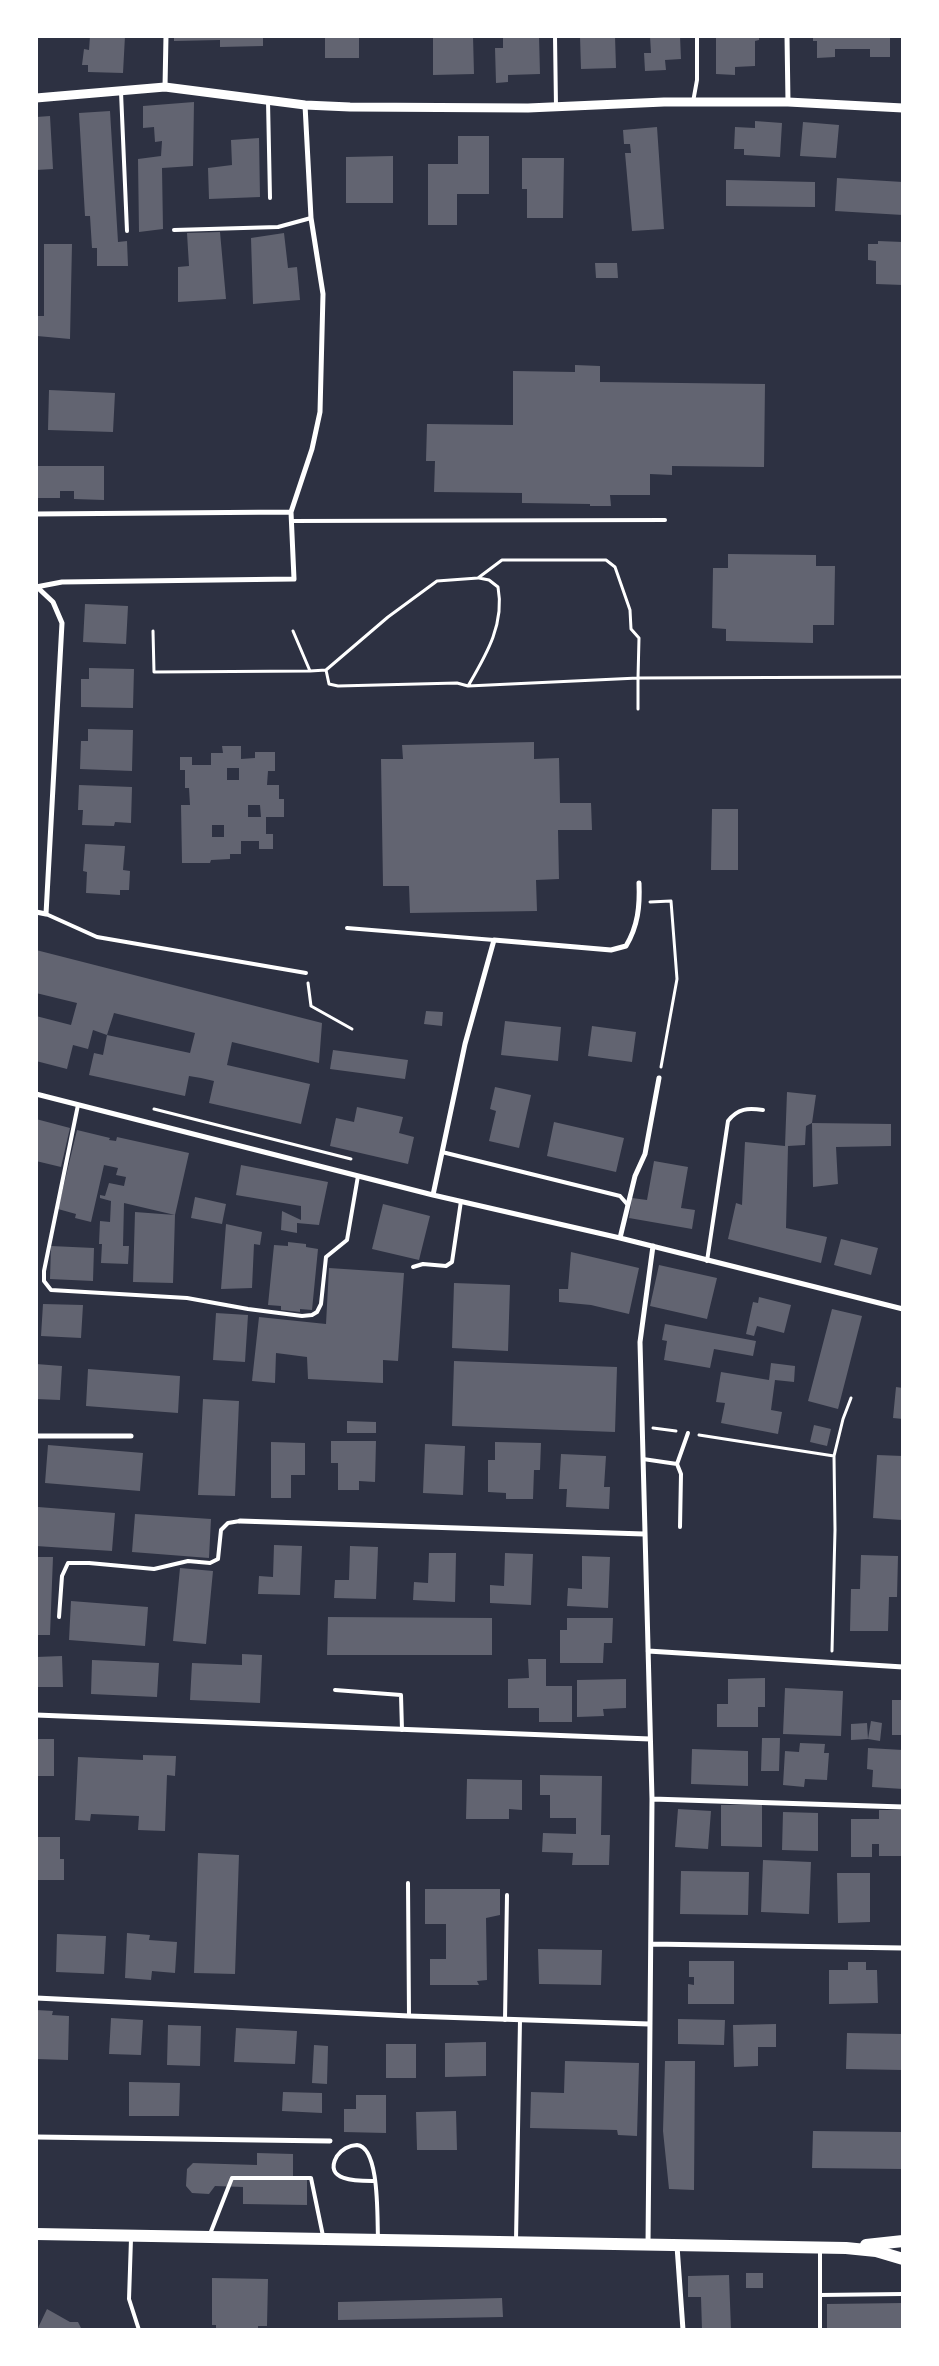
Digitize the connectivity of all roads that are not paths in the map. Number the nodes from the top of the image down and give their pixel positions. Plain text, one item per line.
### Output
1 (166, 36) edge
2 (555, 36) edge
3 (697, 36) edge
4 (787, 36) edge
5 (165, 87) junction
6 (121, 90) junction
7 (36, 98) edge
8 (268, 99) junction
9 (693, 102) junction
10 (788, 102) junction
11 (305, 104) junction
12 (556, 107) junction
13 (903, 108) edge
14 (270, 198) dead end
15 (311, 218) junction
16 (174, 230) dead end
17 (127, 231) dead end
18 (291, 512) junction
19 (36, 514) edge
20 (665, 520) dead end
21 (291, 521) junction
22 (37, 587) edge
23 (639, 883) dead end
24 (36, 912) edge
25 (46, 914) junction
26 (347, 928) dead end
27 (494, 940) junction
28 (306, 973) road end
29 (659, 1078) road end
30 (36, 1094) edge
31 (78, 1105) junction
32 (763, 1110) dead end
33 (442, 1152) junction
34 (358, 1176) junction
35 (433, 1195) junction
36 (462, 1201) junction
37 (627, 1204) junction
38 (620, 1238) junction
39 (653, 1246) junction
40 (707, 1261) junction
41 (413, 1267) dead end
42 (903, 1309) edge
43 (688, 1433) road end
44 (36, 1436) edge
45 (131, 1436) dead end
46 (643, 1458) junction
47 (678, 1464) junction
48 (240, 1521) joint
49 (680, 1527) dead end
50 (644, 1534) junction
51 (59, 1618) dead end
52 (648, 1651) junction
53 (903, 1667) edge
54 (335, 1690) dead end
55 (36, 1714) edge
56 (402, 1730) junction
57 (650, 1739) junction
58 (652, 1799) junction
59 (903, 1807) edge
60 (408, 1883) dead end
61 (507, 1895) dead end
62 (651, 1944) junction
63 (903, 1948) edge
64 (36, 1998) edge
65 (408, 2016) junction
66 (505, 2020) junction
67 (520, 2020) junction
68 (649, 2024) junction
69 (36, 2137) edge
70 (330, 2141) dead end
71 (374, 2181) junction
72 (36, 2234) edge
73 (131, 2235) junction
74 (209, 2237) junction
75 (323, 2238) junction
76 (378, 2240) junction
77 (903, 2241) edge
78 (516, 2242) junction
79 (648, 2246) junction
80 (677, 2246) junction
81 (820, 2247) junction
82 (846, 2248) junction
83 (903, 2259) edge
84 (903, 2294) edge
85 (820, 2295) junction
86 (139, 2330) edge
87 (683, 2330) edge
88 (820, 2330) edge

1 - 5 street
2 - 12 lane
3 - 9 lane
4 - 10 street
5 - 6 street
5 - 8 street
6 - 7 street
6 - 17 lane
8 - 11 street
8 - 14 lane
9 - 10 street
9 - 12 street
10 - 13 street
11 - 12 street
11 - 15 street
15 - 16 lane
15 - 18 street
18 - 19 street
18 - 21 street
20 - 21 lane
21 - 22 street
22 - 25 street
23 - 27 street
24 - 25 street
25 - 28 lane
26 - 27 lane
27 - 33 street
29 - 37 street
30 - 31 street
31 - 34 street
31 - 34 lane
32 - 40 lane
33 - 35 street
33 - 37 lane
34 - 35 street
35 - 36 street
36 - 38 street
36 - 41 lane
37 - 38 street
38 - 39 street
39 - 40 street
39 - 46 street
40 - 42 street
43 - 47 lane
44 - 45 street
46 - 47 lane
46 - 50 street
47 - 49 lane
48 - 50 street
48 - 51 lane
50 - 52 street
52 - 53 street
52 - 57 street
54 - 56 lane
55 - 56 street
56 - 57 street
57 - 58 street
58 - 59 street
58 - 62 street
60 - 65 lane
61 - 66 lane
62 - 63 street
62 - 68 street
64 - 65 street
65 - 66 street
66 - 67 street
67 - 68 street
67 - 78 lane
68 - 79 street
69 - 70 street
71 - 71 lane
71 - 76 lane
72 - 73 main road
73 - 74 main road
73 - 86 lane
74 - 75 main road
74 - 75 lane
75 - 76 main road
76 - 78 main road
77 - 82 main road
78 - 79 main road
79 - 80 main road
80 - 81 main road
80 - 87 street
81 - 82 main road
81 - 85 lane
82 - 83 main road
84 - 85 lane
85 - 88 lane

